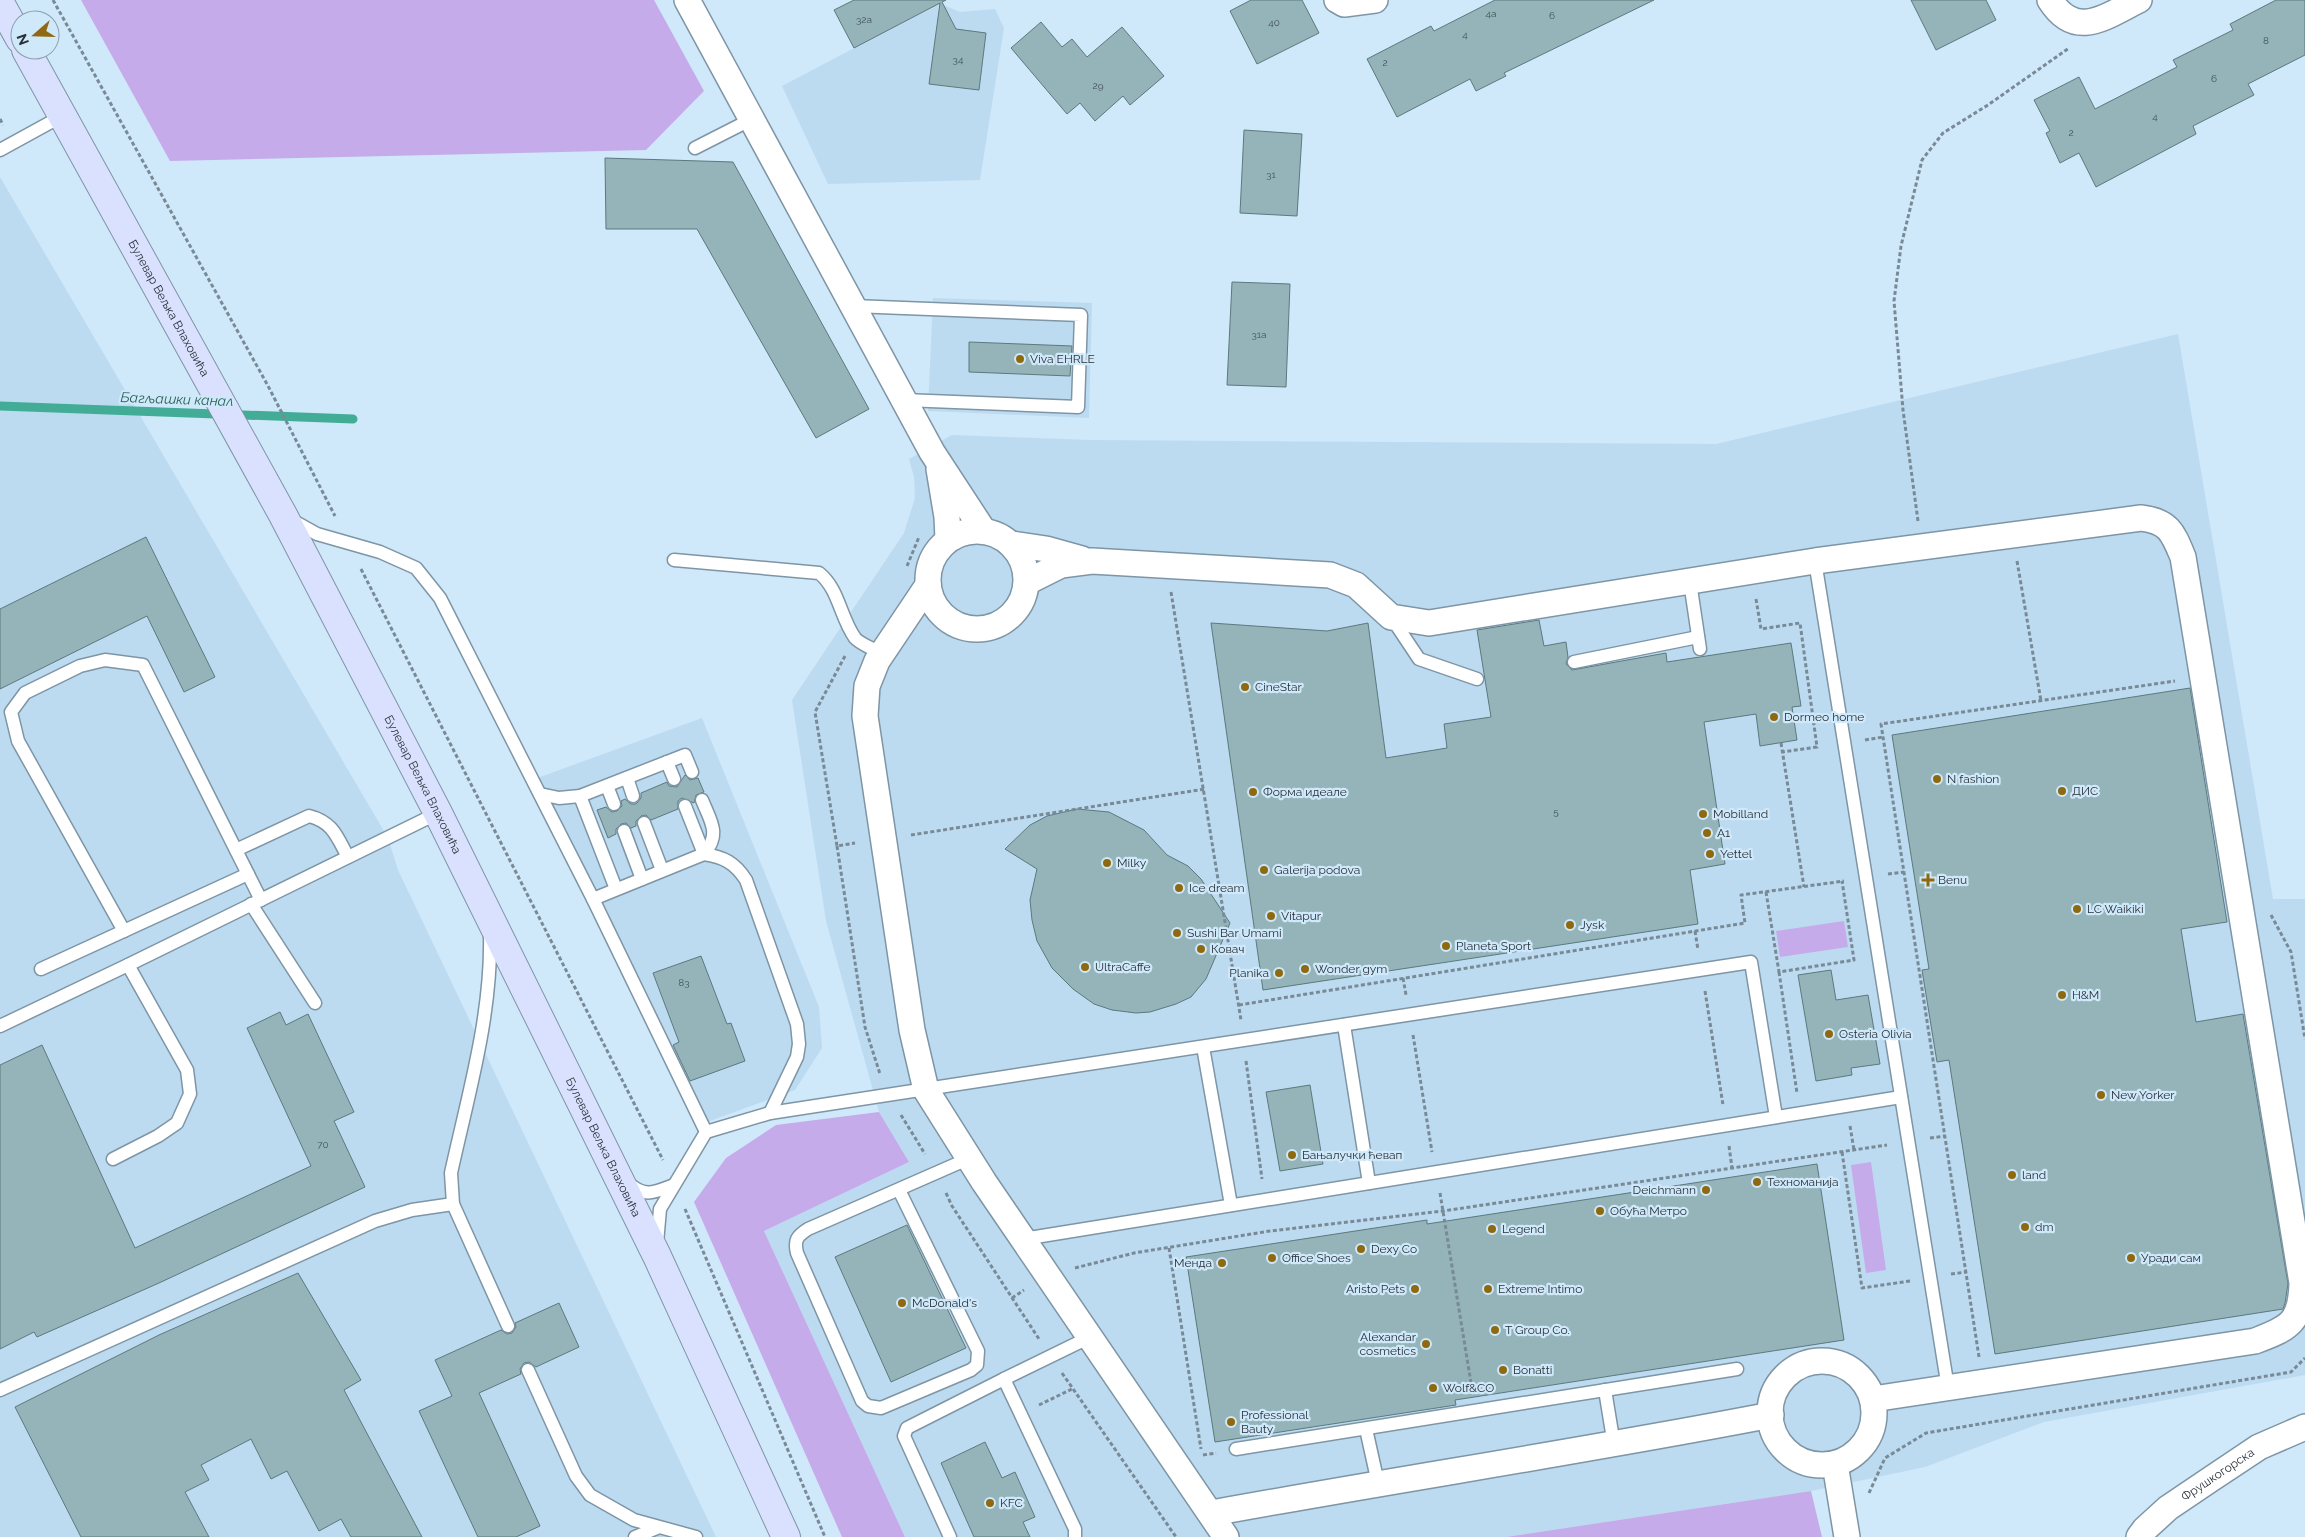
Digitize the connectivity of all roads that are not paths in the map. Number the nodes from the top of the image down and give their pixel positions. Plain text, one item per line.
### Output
1 (687, 0) edge
2 (1375, 0) edge
3 (2050, 0) edge
4 (2139, 0) edge
5 (1340, 2) edge
6 (0, 3) edge
7 (10, 21) edge
8 (31, 60) edge
9 (62, 116) junction
10 (752, 119) junction
11 (695, 148) dead end
12 (0, 150) edge
13 (853, 306) junction
14 (904, 400) junction
15 (938, 462) junction
16 (283, 515) junction
17 (984, 530) junction
18 (948, 539) junction
19 (1012, 544) junction
20 (674, 560) dead end
21 (1092, 561) junction
22 (1815, 561) junction
23 (1027, 582) junction
24 (1690, 582) junction
25 (928, 585) junction
26 (942, 614) junction
27 (1391, 617) junction
28 (886, 646) junction
29 (1574, 662) dead end
30 (1477, 679) dead end
31 (667, 762) junction
32 (692, 772) dead end
33 (626, 778) junction
34 (674, 780) dead end
35 (607, 786) junction
36 (540, 794) junction
37 (580, 796) junction
38 (634, 796) dead end
39 (702, 800) dead end
40 (614, 804) dead end
41 (685, 806) dead end
42 (438, 813) junction
43 (644, 823) dead end
44 (624, 831) dead end
45 (236, 850) junction
46 (704, 854) junction
47 (348, 857) junction
48 (662, 870) junction
49 (248, 874) junction
50 (642, 879) junction
51 (616, 889) junction
52 (593, 898) junction
53 (256, 902) junction
54 (490, 917) junction
55 (124, 931) junction
56 (128, 965) junction
57 (41, 969) dead end
58 (315, 1003) dead end
59 (1344, 1025) junction
60 (0, 1026) edge
61 (1203, 1047) junction
62 (926, 1090) junction
63 (1901, 1097) junction
64 (770, 1113) junction
65 (1776, 1117) junction
66 (706, 1132) junction
67 (970, 1158) junction
68 (112, 1159) dead end
69 (616, 1172) junction
70 (1369, 1183) junction
71 (674, 1185) junction
72 (899, 1190) junction
73 (453, 1204) junction
74 (1231, 1205) junction
75 (1023, 1239) junction
76 (657, 1256) junction
77 (508, 1326) dead end
78 (1090, 1337) junction
79 (1737, 1369) dead end
80 (528, 1370) dead end
81 (1004, 1379) junction
82 (1948, 1388) junction
83 (0, 1390) edge
84 (1605, 1390) junction
85 (1872, 1399) junction
86 (1771, 1415) junction
87 (2305, 1427) edge
88 (1366, 1429) junction
89 (1614, 1446) junction
90 (1236, 1449) road end
91 (1835, 1464) junction
92 (1378, 1483) junction
93 (1212, 1513) junction
94 (657, 1528) junction
95 (635, 1537) edge
96 (696, 1537) edge
97 (786, 1537) edge
98 (950, 1537) edge
99 (1075, 1537) edge
100 (1226, 1537) edge
101 (1847, 1537) edge
102 (2139, 1537) edge

1 - 10 street
2 - 5 street
3 - 4 street
6 - 7 main road
8 - 9 main road, Булевар Вељка Влаховића
9 - 12 lane
9 - 16 main road, Булевар Вељка Влаховића
10 - 11 lane
10 - 13 street
13 - 14 street
13 - 14 lane
14 - 15 street
15 - 17 street
15 - 18 street
16 - 36 lane
16 - 42 main road, Булевар Вељка Влаховића
17 - 18 street
17 - 19 street
18 - 25 street
19 - 21 street
19 - 23 street
20 - 28 lane
21 - 23 street
21 - 27 street
22 - 24 street
22 - 63 lane
22 - 82 street
23 - 26 street
24 - 27 street
24 - 29 lane
25 - 26 street
25 - 28 street
26 - 28 street
27 - 30 lane
28 - 62 street
31 - 32 lane
31 - 33 lane
31 - 34 lane
33 - 35 lane
33 - 38 lane
35 - 37 lane
35 - 40 lane
36 - 37 lane
36 - 52 lane
37 - 51 lane
39 - 46 lane
41 - 46 lane
42 - 47 lane
42 - 54 main road, Булевар Вељка Влаховића
43 - 48 lane
44 - 50 lane
45 - 47 lane
45 - 49 lane
45 - 55 lane
46 - 48 lane
46 - 64 lane
47 - 53 lane
48 - 50 lane
49 - 53 lane
49 - 55 lane
50 - 51 lane
51 - 52 lane
52 - 66 lane
53 - 56 lane
53 - 58 lane
54 - 69 main road, Булевар Вељка Влаховића
54 - 73 lane
55 - 57 lane
56 - 60 lane
56 - 68 lane
59 - 61 lane
59 - 65 lane
59 - 70 lane
61 - 62 lane
61 - 74 lane
62 - 64 lane
62 - 67 street
63 - 65 lane
63 - 82 lane
64 - 66 lane
65 - 70 lane
66 - 71 lane
67 - 72 lane
67 - 75 street
69 - 71 lane
69 - 76 main road, Булевар Вељка Влаховића
70 - 74 lane
71 - 76 lane
72 - 72 lane
73 - 77 lane
73 - 83 lane
74 - 75 lane
75 - 78 street
76 - 97 main road, Булевар Вељка Влаховића
78 - 81 lane
78 - 93 street
79 - 84 lane
80 - 94 lane
81 - 98 lane
81 - 99 lane
82 - 85 street
84 - 88 lane
84 - 89 lane
85 - 86 street
85 - 91 street
86 - 89 street
86 - 91 street
87 - 102 street, Фрушкогорска
88 - 90 lane
88 - 92 lane
89 - 92 street
91 - 101 street
92 - 93 street
93 - 100 street
94 - 95 lane
94 - 96 lane

